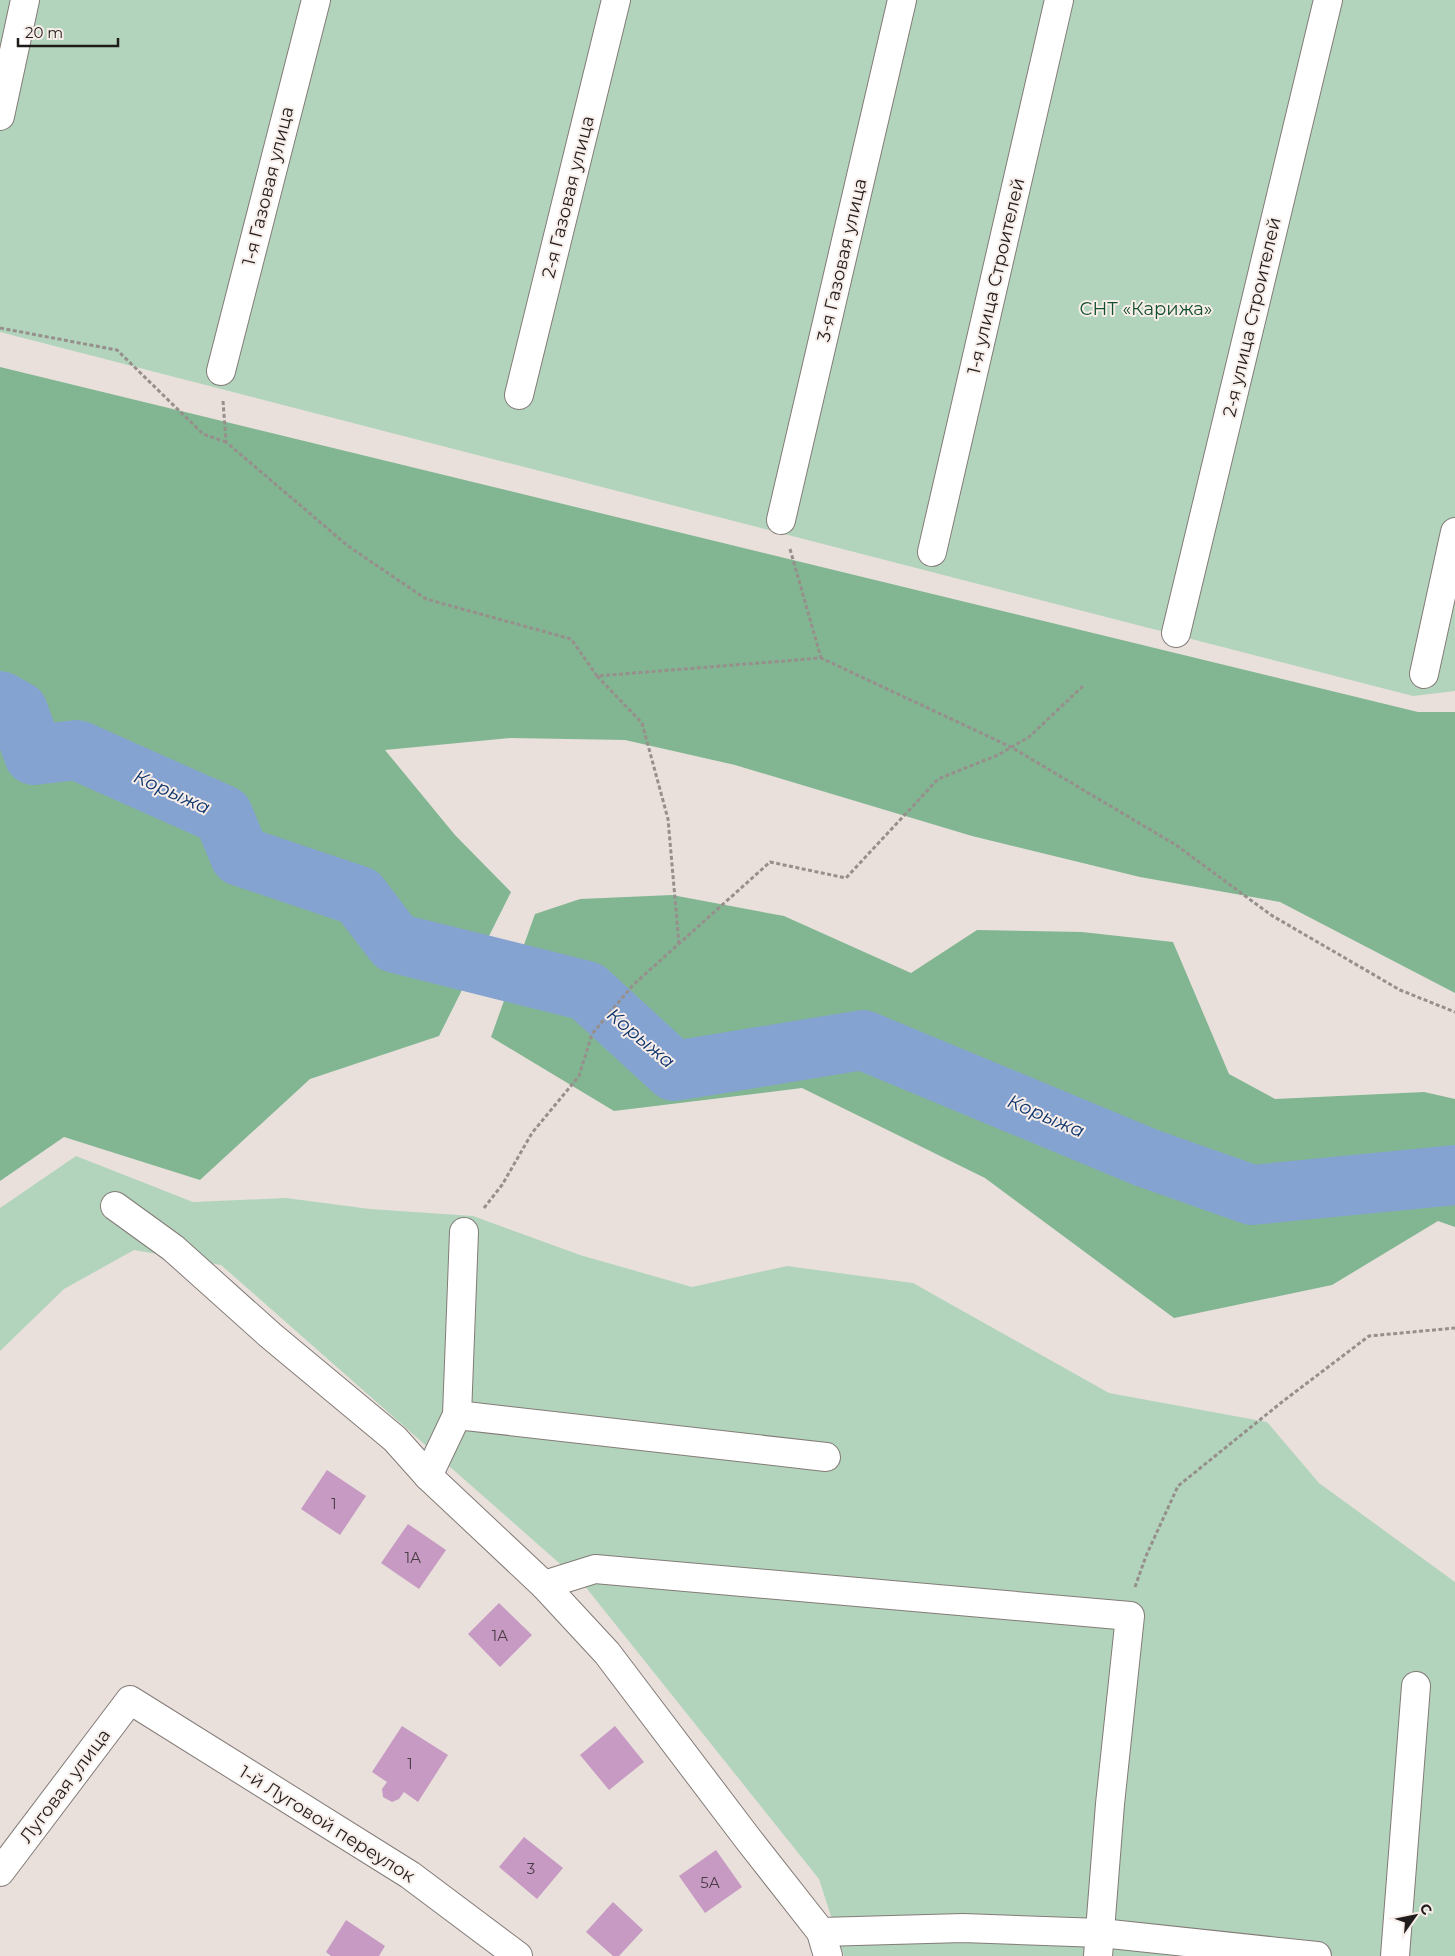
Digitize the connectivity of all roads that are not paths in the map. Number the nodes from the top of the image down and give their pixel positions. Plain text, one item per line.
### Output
1 (25, 0) edge
2 (316, 0) edge
3 (616, 0) edge
4 (902, 0) edge
5 (1059, 0) edge
6 (1328, 0) edge
7 (0, 116) edge
8 (221, 371) road end
9 (519, 395) dead end
10 (781, 520) road end
11 (1455, 532) edge
12 (932, 552) dead end
13 (1176, 634) dead end
14 (1424, 674) dead end
15 (115, 1206) dead end
16 (464, 1232) dead end
17 (457, 1415) junction
18 (826, 1457) dead end
19 (428, 1476) junction
20 (544, 1585) junction
21 (1416, 1686) dead end
22 (130, 1700) joint
23 (0, 1872) edge
24 (825, 1944) edge
25 (1099, 1944) edge
26 (518, 1956) edge
27 (1317, 1956) edge
28 (1395, 1956) edge

1 - 7 street
2 - 8 street, 1-я Газовая улица
3 - 9 street, 2-я Газовая улица
4 - 10 street, 3-я Газовая улица
5 - 12 street, 1-я улица Строителей
6 - 13 street, 2-я улица Строителей
11 - 14 street
15 - 19 street
16 - 17 street
17 - 18 street
17 - 19 street
19 - 20 street
20 - 24 street
20 - 25 street
21 - 28 street
22 - 23 street, Луговая улица
22 - 26 street, 1-й Луговой переулок
24 - 25 street
25 - 27 street

